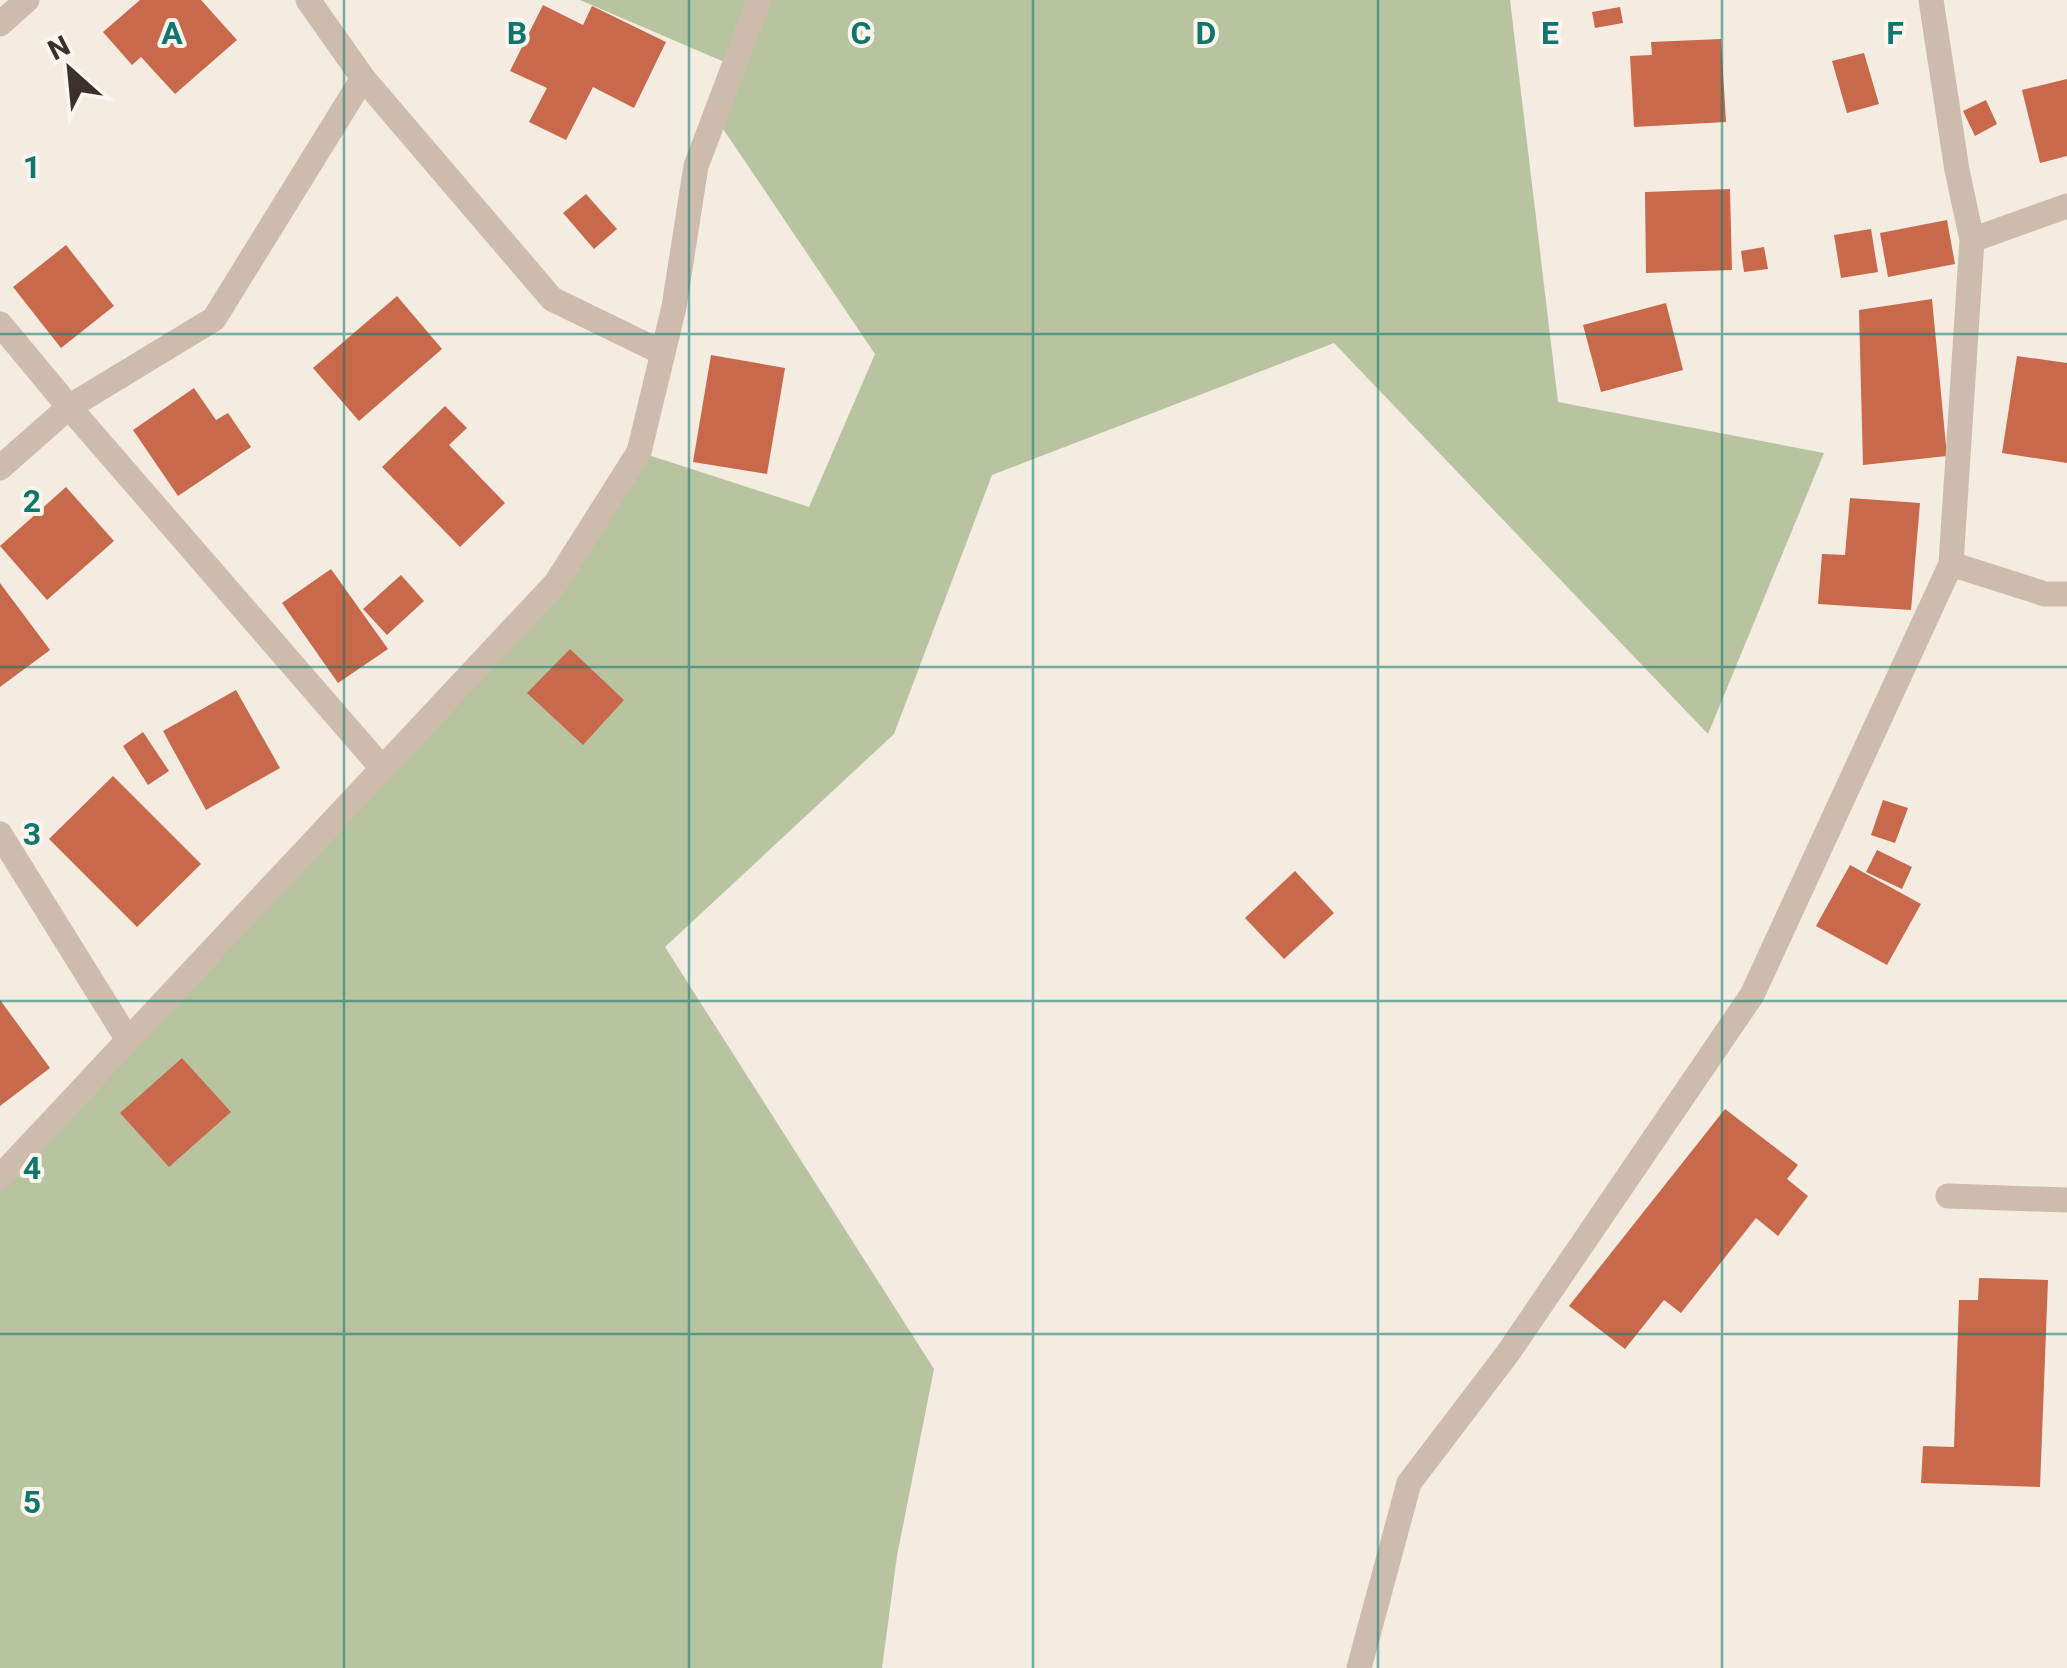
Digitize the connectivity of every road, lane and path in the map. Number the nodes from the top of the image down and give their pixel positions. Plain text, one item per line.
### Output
1 (27, 0) edge
2 (308, 0) edge
3 (758, 0) edge
4 (1931, 0) edge
5 (0, 24) edge
6 (363, 78) junction
7 (2067, 206) edge
8 (1972, 240) junction
9 (0, 324) edge
10 (662, 354) junction
11 (69, 407) junction
12 (0, 468) edge
13 (1951, 564) junction
14 (2067, 594) edge
15 (382, 768) junction
16 (0, 834) edge
17 (128, 1040) junction
18 (0, 1176) edge
19 (1948, 1196) dead end
20 (2067, 1200) edge
21 (1359, 1668) edge

1 - 5 street
2 - 6 street
3 - 10 street
4 - 8 street
6 - 10 street
6 - 11 street
7 - 8 street
8 - 13 street
9 - 11 street
10 - 15 street
11 - 12 street
11 - 15 street
13 - 14 street
13 - 21 street
15 - 17 street
16 - 17 street
17 - 18 street
19 - 20 street

